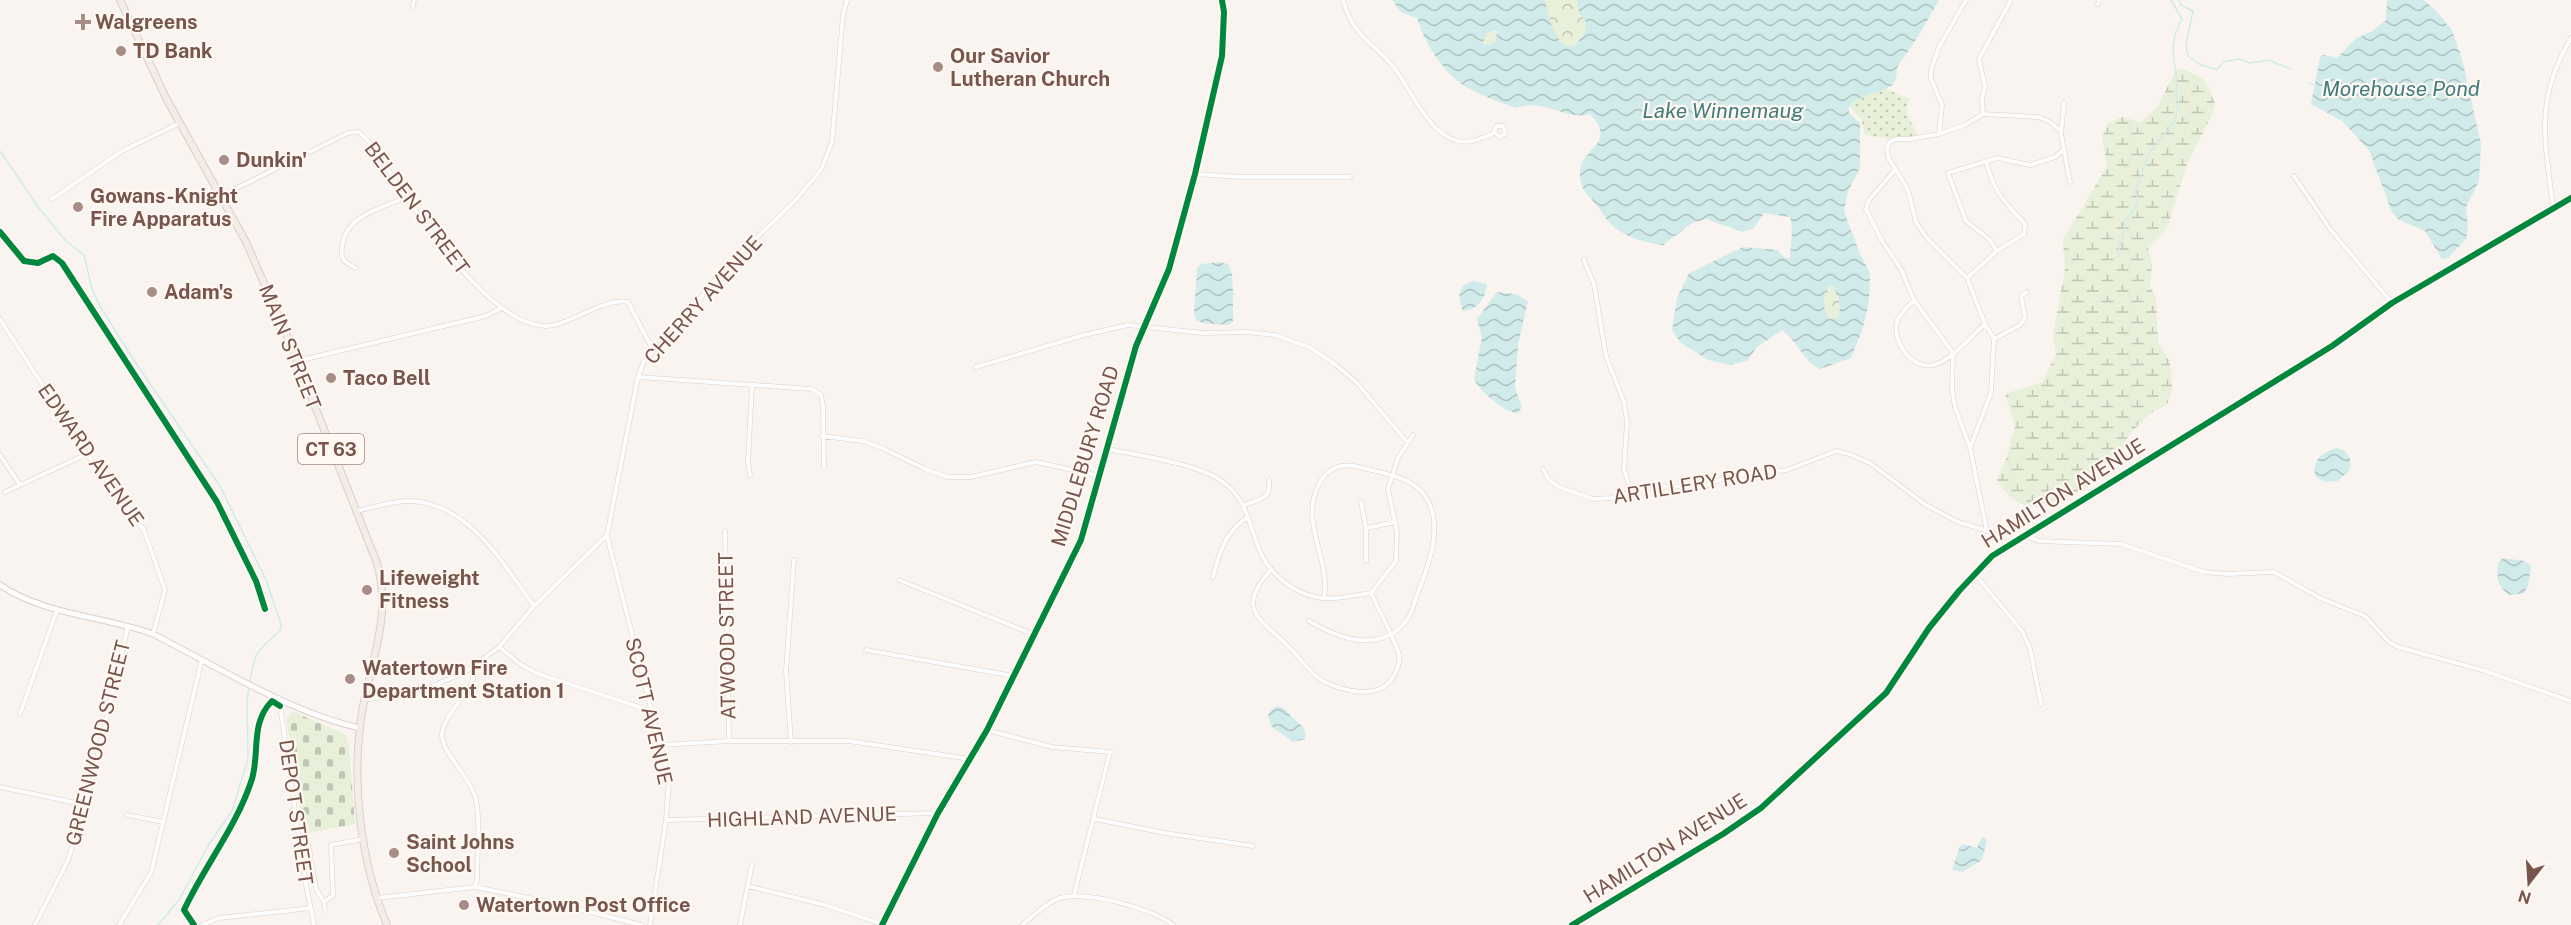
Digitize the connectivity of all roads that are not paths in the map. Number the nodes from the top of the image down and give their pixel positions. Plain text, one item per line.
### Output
1 (120, 0) edge
2 (414, 0) edge
3 (848, 0) edge
4 (1222, 0) edge
5 (1344, 0) edge
6 (1966, 0) edge
7 (2011, 0) edge
8 (413, 6) dead end
9 (2571, 38) edge
10 (2064, 103) dead end
11 (1983, 114) junction
12 (180, 123) junction
13 (2061, 131) junction
14 (1494, 132) dead end
15 (1939, 134) junction
16 (2063, 150) junction
17 (1986, 161) junction
18 (1895, 170) junction
19 (1195, 174) junction
20 (2294, 176) dead end
21 (1350, 177) dead end
22 (2070, 182) dead end
23 (221, 196) junction
24 (407, 197) junction
25 (2571, 198) edge
26 (52, 199) dead end
27 (2553, 209) junction
28 (1997, 251) junction
29 (1584, 260) dead end
30 (356, 268) dead end
31 (1967, 278) junction
32 (2027, 292) dead end
33 (1914, 300) junction
34 (2392, 303) junction
35 (501, 308) junction
36 (0, 319) edge
37 (1985, 324) junction
38 (1143, 327) junction
39 (1994, 339) junction
40 (653, 351) junction
41 (1953, 353) junction
42 (296, 361) junction
43 (976, 367) dead end
44 (639, 377) junction
45 (752, 386) junction
46 (1413, 435) dead end
47 (822, 436) junction
48 (1407, 442) junction
49 (1970, 448) junction
50 (1108, 449) junction
51 (87, 454) junction
52 (0, 455) edge
53 (824, 467) dead end
54 (1543, 469) dead end
55 (750, 475) dead end
56 (1100, 476) junction
57 (1392, 476) junction
58 (1269, 480) dead end
59 (20, 485) junction
60 (5, 492) dead end
61 (1631, 492) junction
62 (1361, 502) dead end
63 (1244, 505) junction
64 (355, 511) junction
65 (1248, 517) junction
66 (1395, 522) junction
67 (1366, 528) junction
68 (725, 531) dead end
69 (1987, 531) junction
70 (607, 535) junction
71 (2024, 535) junction
72 (2008, 545) junction
73 (794, 560) dead end
74 (1366, 561) dead end
75 (1271, 570) junction
76 (1974, 573) junction
77 (1213, 577) dead end
78 (899, 580) dead end
79 (0, 585) edge
80 (1371, 592) junction
81 (1324, 597) junction
82 (534, 606) junction
83 (57, 609) junction
84 (1309, 621) dead end
85 (129, 625) junction
86 (153, 634) junction
87 (1035, 635) junction
88 (1389, 635) junction
89 (499, 646) junction
90 (866, 650) dead end
91 (202, 659) junction
92 (474, 666) junction
93 (1014, 676) junction
94 (279, 698) junction
95 (365, 700) junction
96 (2571, 701) edge
97 (2042, 704) dead end
98 (651, 711) junction
99 (20, 714) dead end
100 (360, 728) junction
101 (987, 730) junction
102 (729, 741) junction
103 (791, 742) junction
104 (661, 745) junction
105 (970, 759) junction
106 (0, 787) edge
107 (86, 805) junction
108 (938, 813) junction
109 (127, 815) dead end
110 (1095, 819) junction
111 (666, 820) junction
112 (164, 822) junction
113 (364, 839) junction
114 (299, 843) junction
115 (1253, 846) dead end
116 (752, 864) dead end
117 (748, 886) junction
118 (475, 888) junction
119 (1074, 895) junction
120 (376, 898) junction
121 (324, 902) junction
122 (311, 908) junction
123 (325, 910) dead end
124 (385, 924) edge
125 (35, 925) edge
126 (119, 925) edge
127 (202, 925) edge
128 (314, 925) edge
129 (641, 925) edge
130 (650, 925) edge
131 (740, 925) edge
132 (882, 925) edge
133 (1022, 925) edge
134 (1173, 925) edge
135 (1572, 925) edge

1 - 12 main road, MAIN STREET / CT 63
2 - 8 street
3 - 40 street, CHERRY AVENUE
4 - 19 street, MIDDLEBURY ROAD
5 - 14 street
6 - 15 street
7 - 11 street
9 - 27 street
10 - 13 street
11 - 13 street
11 - 15 street
12 - 23 main road, MAIN STREET / CT 63
12 - 26 street
13 - 16 street
15 - 18 street
16 - 17 street
16 - 22 street
17 - 28 street
17 - 28 street
18 - 31 street
18 - 33 street
19 - 21 street
19 - 38 street, MIDDLEBURY ROAD
20 - 34 street
23 - 24 street, BELDEN STREET
23 - 42 main road, MAIN STREET / CT 63
24 - 30 street
24 - 35 street, BELDEN STREET
25 - 27 street, HAMILTON AVENUE
27 - 34 street, HAMILTON AVENUE
28 - 31 street
29 - 61 street
31 - 37 street
32 - 39 street
33 - 41 street
33 - 41 street
34 - 71 street, HAMILTON AVENUE
35 - 40 street, BELDEN STREET
35 - 42 street
36 - 51 street, EDWARD AVENUE
37 - 39 street
37 - 41 street
38 - 43 street
38 - 48 street
38 - 50 street, MIDDLEBURY ROAD
39 - 49 street
40 - 44 street, CHERRY AVENUE
41 - 49 street
42 - 64 main road, MAIN STREET / CT 63
44 - 45 street
44 - 70 street, CHERRY AVENUE
45 - 47 street
45 - 55 street
46 - 48 street
47 - 53 street
47 - 56 street
48 - 57 street
49 - 69 street
50 - 56 street, MIDDLEBURY ROAD
50 - 63 street
51 - 59 street
51 - 86 street, EDWARD AVENUE
52 - 59 street
54 - 61 street, ARTILLERY ROAD
56 - 87 street, MIDDLEBURY ROAD
57 - 66 street
57 - 81 street
57 - 88 street
58 - 63 street
59 - 60 street
61 - 69 street, ARTILLERY ROAD
62 - 67 street
63 - 65 street
64 - 82 street
64 - 95 main road, MAIN STREET / CT 63
65 - 75 street
65 - 77 street
66 - 67 street
66 - 80 street
67 - 74 street
68 - 102 street, ATWOOD STREET
69 - 72 street, ARTILLERY ROAD
70 - 82 street
70 - 98 street, SCOTT AVENUE
71 - 72 street, HAMILTON AVENUE
71 - 96 street
72 - 76 street, HAMILTON AVENUE
73 - 103 street
75 - 81 street
75 - 88 street
76 - 97 street
76 - 135 street, HAMILTON AVENUE
78 - 87 street
79 - 83 street
80 - 81 street
80 - 88 street
82 - 89 street
83 - 85 street
83 - 99 street
84 - 88 street
85 - 86 street
85 - 107 street, GREENWOOD STREET
86 - 91 street
87 - 93 street, MIDDLEBURY ROAD
89 - 92 street
89 - 98 street
90 - 93 street
91 - 94 street
91 - 112 street
92 - 95 street
92 - 118 street
93 - 101 street, MIDDLEBURY ROAD
94 - 100 street
94 - 114 street, DEPOT STREET
95 - 100 main road, MAIN STREET / CT 63
98 - 104 street, SCOTT AVENUE
100 - 113 main road, MAIN STREET / CT 63
101 - 105 street, MIDDLEBURY ROAD
101 - 110 street
102 - 103 street
102 - 104 street
103 - 105 street
104 - 111 street, SCOTT AVENUE
105 - 108 street, MIDDLEBURY ROAD
106 - 107 street
107 - 125 street, GREENWOOD STREET
108 - 111 street, HIGHLAND AVENUE
108 - 132 street, MIDDLEBURY ROAD
109 - 112 street
110 - 115 street
110 - 119 street
111 - 130 street, SCOTT AVENUE
112 - 126 street
113 - 120 main road, MAIN STREET / CT 63
113 - 121 street
114 - 121 street
114 - 122 street, DEPOT STREET
116 - 117 street
117 - 131 street
117 - 132 street
118 - 120 street
118 - 129 street
119 - 133 street
119 - 134 street
120 - 124 main road, MAIN STREET / CT 63
121 - 123 street
122 - 127 street
122 - 128 street, DEPOT STREET

